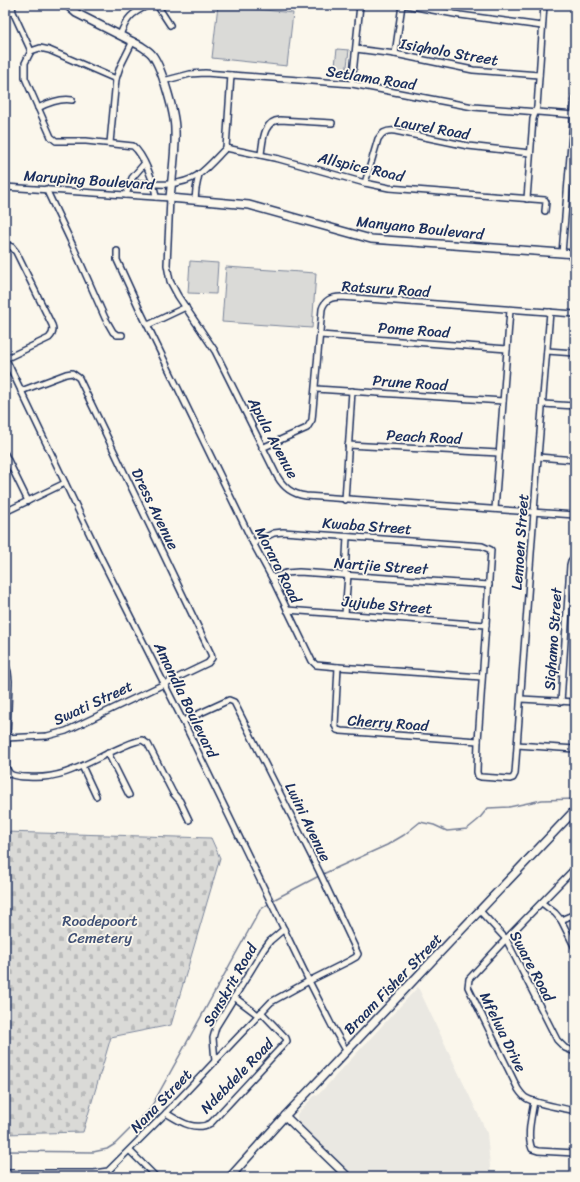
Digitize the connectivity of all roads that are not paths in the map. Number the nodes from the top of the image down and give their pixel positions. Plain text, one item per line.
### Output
1 (12, 5) edge
2 (67, 5) edge
3 (149, 5) edge
4 (157, 5) edge
5 (360, 5) edge
6 (402, 5) edge
7 (405, 5) edge
8 (544, 5) edge
9 (138, 7) edge
10 (170, 25) dead end
11 (542, 26) junction
12 (120, 35) junction
13 (133, 41) junction
14 (356, 49) junction
15 (30, 50) junction
16 (395, 54) junction
17 (231, 75) junction
18 (539, 75) junction
19 (116, 79) junction
20 (163, 81) junction
21 (352, 84) junction
22 (575, 96) edge
23 (72, 100) dead end
24 (38, 108) junction
25 (535, 112) junction
26 (574, 115) edge
27 (332, 123) dead end
28 (110, 143) junction
29 (226, 148) junction
30 (530, 153) junction
31 (260, 154) junction
32 (144, 164) junction
33 (199, 174) junction
34 (130, 182) junction
35 (365, 183) junction
36 (154, 184) junction
37 (171, 184) junction
38 (5, 187) edge
39 (46, 189) junction
40 (126, 195) junction
41 (156, 197) junction
42 (170, 198) junction
43 (527, 199) junction
44 (195, 200) junction
45 (545, 211) dead end
46 (5, 244) edge
47 (117, 251) dead end
48 (562, 253) junction
49 (575, 254) edge
50 (186, 307) junction
51 (510, 310) junction
52 (550, 312) junction
53 (575, 314) edge
54 (148, 325) junction
55 (122, 335) dead end
56 (320, 335) junction
57 (507, 349) junction
58 (547, 351) junction
59 (575, 353) edge
60 (5, 358) edge
61 (316, 389) junction
62 (22, 391) junction
63 (352, 391) junction
64 (503, 401) junction
65 (543, 404) junction
66 (575, 406) edge
67 (348, 445) junction
68 (262, 448) junction
69 (499, 453) junction
70 (5, 454) edge
71 (538, 457) junction
72 (575, 460) edge
73 (65, 483) junction
74 (344, 500) junction
75 (28, 501) junction
76 (495, 509) junction
77 (5, 512) edge
78 (535, 512) junction
79 (575, 515) edge
80 (347, 537) junction
81 (253, 543) junction
82 (575, 556) edge
83 (347, 575) junction
84 (272, 578) junction
85 (489, 585) junction
86 (287, 610) junction
87 (345, 614) junction
88 (486, 625) junction
89 (5, 663) edge
90 (338, 667) junction
91 (482, 677) junction
92 (164, 683) junction
93 (7, 696) edge
94 (521, 699) junction
95 (561, 702) junction
96 (575, 702) edge
97 (183, 721) junction
98 (6, 738) edge
99 (478, 741) junction
100 (517, 745) junction
101 (575, 749) edge
102 (108, 753) junction
103 (82, 766) junction
104 (129, 795) dead end
105 (96, 796) dead end
106 (575, 810) edge
107 (189, 820) dead end
108 (575, 868) edge
109 (542, 904) junction
110 (480, 911) junction
111 (575, 914) edge
112 (561, 920) junction
113 (284, 929) junction
114 (506, 939) junction
115 (575, 948) edge
116 (309, 980) junction
117 (234, 997) junction
118 (259, 1014) junction
119 (347, 1052) junction
120 (575, 1052) edge
121 (215, 1061) junction
122 (534, 1101) junction
123 (575, 1111) edge
124 (166, 1113) junction
125 (285, 1116) junction
126 (130, 1151) junction
127 (575, 1152) edge
128 (5, 1173) edge
129 (103, 1175) edge
130 (156, 1177) edge
131 (230, 1177) edge
132 (348, 1177) edge

1 - 15 street
2 - 12 street
3 - 9 street
4 - 10 street
5 - 14 street
6 - 16 street
7 - 11 street
8 - 11 street
9 - 12 street
11 - 18 street
12 - 13 street
13 - 19 street
13 - 20 street
14 - 16 street, Isiqholo Street
14 - 21 street
15 - 19 street
15 - 24 street
16 - 18 street, Isiqholo Street
17 - 20 street, Setlama Road
17 - 21 street, Setlama Road
17 - 29 street
18 - 25 street
19 - 28 street
20 - 37 street
21 - 25 street, Setlama Road
22 - 26 street
23 - 24 street
24 - 28 street
25 - 26 street, Setlama Road
25 - 30 street
26 - 48 street
27 - 31 street
28 - 32 street
29 - 31 street, Allspice Road
29 - 33 street
30 - 35 street, Laurel Road
30 - 43 street
31 - 35 street, Allspice Road
32 - 34 street
32 - 36 street
33 - 37 street
33 - 44 street
34 - 36 street
34 - 40 street
35 - 43 street, Allspice Road
36 - 37 street
36 - 41 street
37 - 42 street
38 - 39 street, Maruping Boulevard
39 - 40 street, Maruping Boulevard
39 - 55 street
40 - 41 street, Maruping Boulevard
41 - 42 street, Maruping Boulevard
42 - 44 street, Manyano Boulevard
42 - 50 street, Apula Avenue
43 - 45 street, Allspice Road
44 - 48 street, Manyano Boulevard
46 - 60 street
47 - 54 street, Morara Road
48 - 49 street, Manyano Boulevard
50 - 54 street
50 - 68 street, Apula Avenue
51 - 52 street, Ratsuru Road
51 - 56 street, Ratsuru Road
51 - 57 street
52 - 53 street, Ratsuru Road
52 - 58 street, Lemoen Street
54 - 81 street, Morara Road
56 - 57 street, Pome Road
56 - 61 street, Ratsuru Road
57 - 64 street
58 - 59 street
58 - 65 street, Lemoen Street
60 - 62 street, Amandla Boulevard
61 - 63 street, Prune Road
61 - 68 street, Ratsuru Road
62 - 73 street, Amandla Boulevard
62 - 92 street, Dress Avenue
63 - 64 street, Prune Road
63 - 67 street
64 - 69 street
65 - 66 street
65 - 71 street, Lemoen Street
67 - 69 street, Peach Road
67 - 74 street
68 - 74 street, Apula Avenue
69 - 76 street
70 - 75 street
71 - 72 street
71 - 78 street, Lemoen Street
73 - 75 street
73 - 92 street, Amandla Boulevard
74 - 76 street, Apula Avenue
75 - 77 street
76 - 78 street, Apula Avenue
78 - 79 street, Apula Avenue
78 - 94 street, Lemoen Street
80 - 81 street, Kwaba Street
80 - 83 street
80 - 85 street, Kwaba Street
81 - 84 street, Morara Road
82 - 95 street, Siqhamo Street
83 - 84 street, Nartjie Street
83 - 85 street, Nartjie Street
83 - 87 street
84 - 86 street, Morara Road
85 - 88 street
86 - 87 street, Jujube Street
86 - 90 street, Morara Road
87 - 88 street, Jujube Street
88 - 91 street
89 - 93 street
90 - 91 street, Morara Road
90 - 99 street, Cherry Road
91 - 99 street
92 - 97 street, Amandla Boulevard
92 - 98 street, Swati Street
93 - 98 street
94 - 95 street
94 - 100 street, Lemoen Street
95 - 96 street
97 - 113 street, Amandla Boulevard
97 - 116 street, Lwini Avenue
98 - 103 street
99 - 100 street, Lemoen Street
100 - 101 street
102 - 103 street
102 - 104 street
102 - 107 street
103 - 105 street
106 - 110 street, Braam Fisher Street
108 - 109 street, Mfelwa Drive
109 - 112 street
109 - 114 street, Mfelwa Drive
110 - 114 street, Sware Road
110 - 119 street, Braam Fisher Street
111 - 112 street
112 - 115 street
113 - 116 street, Amandla Boulevard
113 - 117 street, Sanskrit Road
114 - 120 street, Sware Road
114 - 122 street, Mfelwa Drive
116 - 118 street, Nana Street
116 - 119 street, Amandla Boulevard
117 - 118 street
117 - 121 street, Sanskrit Road
118 - 121 street, Nana Street
118 - 124 street, Ndebdele Road
119 - 125 street, Braam Fisher Street
121 - 124 street, Nana Street
122 - 123 street, Mfelwa Drive
122 - 127 street
124 - 126 street, Nana Street
125 - 131 street, Braam Fisher Street
125 - 132 street
126 - 129 street, Nana Street
126 - 130 street
128 - 129 street, Nana Street

